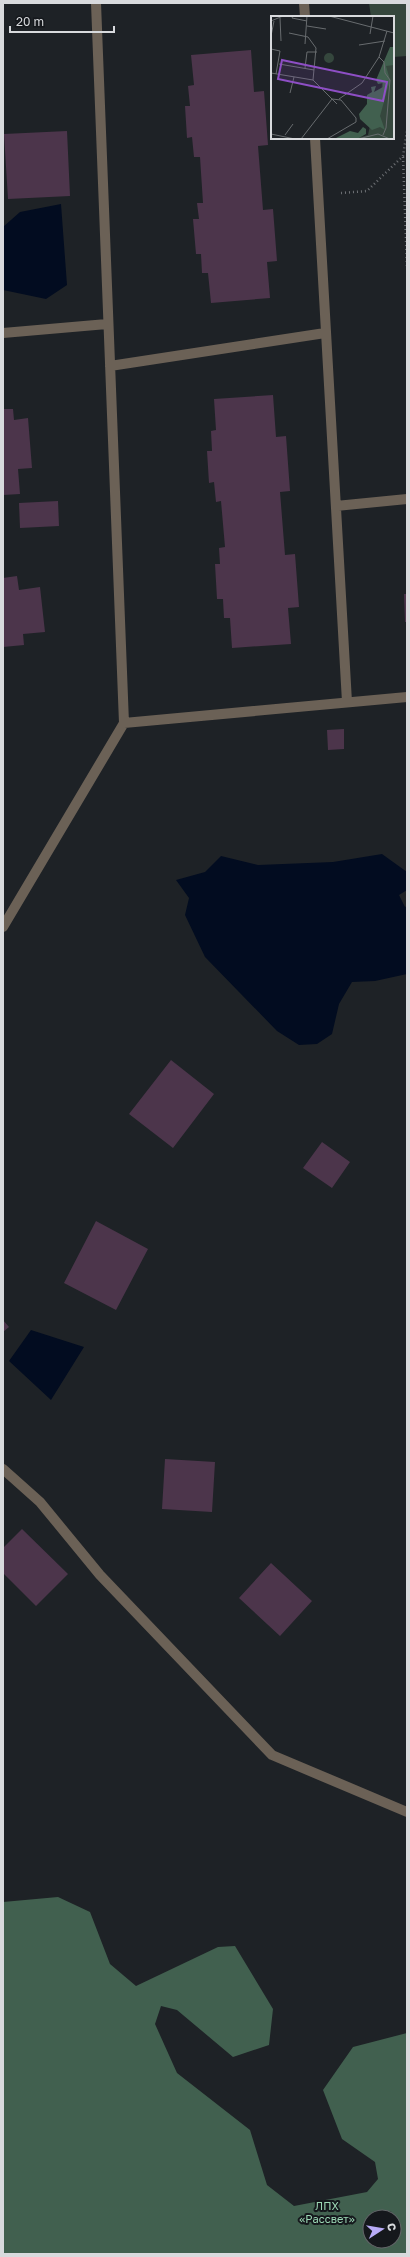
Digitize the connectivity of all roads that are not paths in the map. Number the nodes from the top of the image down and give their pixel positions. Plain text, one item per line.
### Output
1 (96, 3) edge
2 (304, 3) edge
3 (305, 16) edge
4 (315, 139) edge
5 (108, 324) junction
6 (3, 333) edge
7 (325, 333) junction
8 (110, 366) junction
9 (407, 499) edge
10 (336, 506) junction
11 (407, 697) edge
12 (347, 702) junction
13 (124, 723) junction
14 (3, 927) edge
15 (3, 1470) edge
16 (407, 1812) edge

1 - 5 lane
2 - 3 lane
4 - 7 lane
5 - 6 lane
5 - 8 lane
7 - 8 lane
7 - 10 lane
8 - 13 lane
9 - 10 lane
10 - 12 lane
11 - 12 lane
12 - 13 lane
13 - 14 lane
15 - 16 lane

